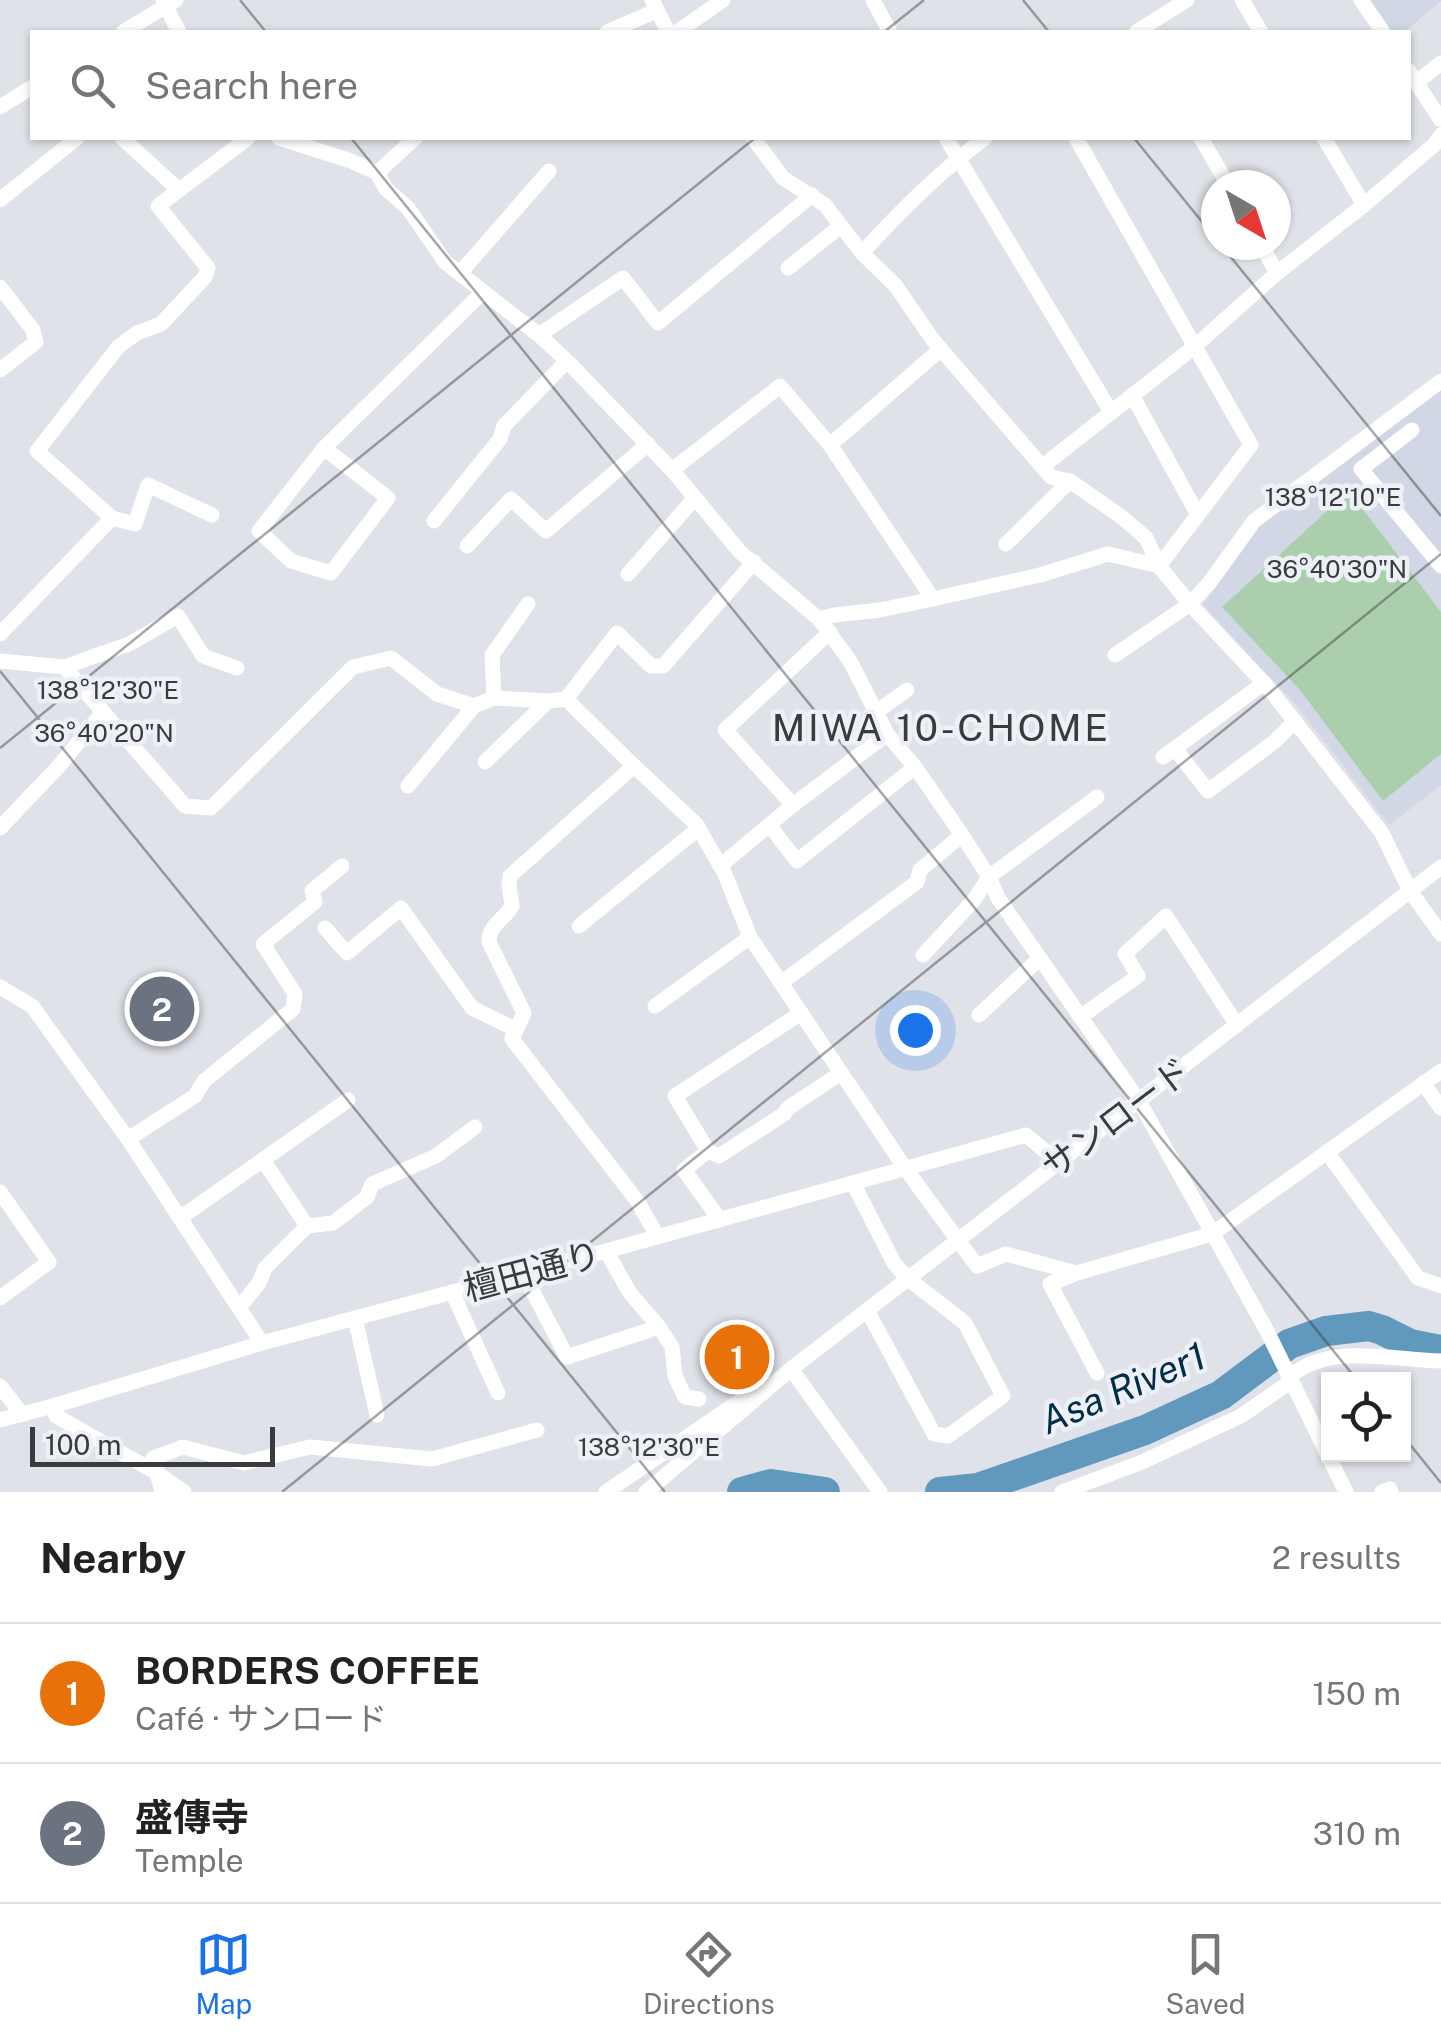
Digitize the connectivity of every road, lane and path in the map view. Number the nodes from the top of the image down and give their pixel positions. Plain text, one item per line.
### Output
1 (722, 0) edge
2 (872, 0) edge
3 (1187, 0) edge
4 (1242, 0) edge
5 (1361, 0) edge
6 (168, 2) edge
7 (654, 6) edge
8 (887, 27) edge
9 (126, 30) edge
10 (178, 30) edge
11 (611, 30) edge
12 (667, 30) edge
13 (679, 30) edge
14 (1143, 30) edge
15 (1261, 30) edge
16 (1382, 30) edge
17 (1441, 63) edge
18 (1412, 76) edge
19 (30, 88) edge
20 (0, 106) edge
21 (1441, 120) edge
22 (1441, 135) edge
23 (75, 140) edge
24 (124, 140) edge
25 (245, 140) edge
26 (284, 140) edge
27 (413, 140) edge
28 (755, 140) edge
29 (947, 140) edge
30 (981, 140) edge
31 (1077, 140) edge
32 (1202, 140) edge
33 (1325, 140) edge
34 (957, 158) junction
35 (1219, 170) edge
36 (549, 171) dead end
37 (378, 173) junction
38 (179, 190) junction
39 (812, 196) junction
40 (0, 200) edge
41 (1364, 205) junction
42 (841, 226) junction
43 (862, 252) junction
44 (1270, 260) edge
45 (788, 268) dead end
46 (460, 273) junction
47 (1277, 273) junction
48 (0, 287) edge
49 (482, 293) junction
50 (540, 336) junction
51 (1194, 347) junction
52 (941, 349) junction
53 (568, 361) junction
54 (0, 370) edge
55 (1441, 381) edge
56 (1132, 396) junction
57 (1111, 412) junction
58 (1412, 430) dead end
59 (648, 444) junction
60 (830, 446) junction
61 (324, 448) junction
62 (1043, 466) junction
63 (672, 470) junction
64 (1070, 480) junction
65 (695, 498) junction
66 (1198, 514) junction
67 (212, 516) dead end
68 (112, 518) junction
69 (434, 521) dead end
70 (1006, 544) dead end
71 (466, 546) dead end
72 (754, 562) junction
73 (1159, 566) junction
74 (1441, 566) edge
75 (628, 574) dead end
76 (933, 600) junction
77 (528, 604) dead end
78 (1190, 604) junction
79 (825, 625) junction
80 (0, 634) edge
81 (1115, 655) dead end
82 (0, 660) edge
83 (64, 667) junction
84 (237, 668) dead end
85 (1264, 684) junction
86 (908, 690) dead end
87 (494, 698) junction
88 (566, 698) junction
89 (548, 701) junction
90 (474, 706) junction
91 (102, 712) junction
92 (876, 712) junction
93 (1295, 722) junction
94 (887, 734) junction
95 (485, 762) dead end
96 (634, 766) junction
97 (915, 767) junction
98 (408, 786) dead end
99 (1097, 797) dead end
100 (793, 805) junction
101 (769, 825) junction
102 (0, 828) edge
103 (699, 828) junction
104 (962, 835) junction
105 (342, 866) dead end
106 (720, 866) junction
107 (1441, 868) edge
108 (989, 877) junction
109 (1410, 891) junction
110 (579, 926) dead end
111 (325, 928) dead end
112 (1441, 934) edge
113 (750, 937) junction
114 (923, 955) dead end
115 (1039, 958) junction
116 (780, 983) junction
117 (0, 987) edge
118 (655, 1006) dead end
119 (801, 1013) junction
120 (980, 1015) dead end
121 (1080, 1018) junction
122 (1238, 1025) junction
123 (515, 1029) junction
124 (1441, 1071) edge
125 (841, 1072) junction
126 (1423, 1084) junction
127 (348, 1100) dead end
128 (1139, 1101) junction
129 (1441, 1108) edge
130 (475, 1126) dead end
131 (128, 1139) junction
132 (708, 1151) junction
133 (1327, 1152) junction
134 (262, 1160) junction
135 (1057, 1162) junction
136 (905, 1168) junction
137 (853, 1183) junction
138 (0, 1192) edge
139 (180, 1218) junction
140 (720, 1220) junction
141 (307, 1226) junction
142 (1212, 1234) junction
143 (657, 1236) junction
144 (956, 1240) junction
145 (606, 1251) junction
146 (1077, 1273) junction
147 (523, 1274) junction
148 (908, 1278) junction
149 (1441, 1286) edge
150 (452, 1292) junction
151 (0, 1298) edge
152 (239, 1308) junction
153 (866, 1310) junction
154 (355, 1318) junction
155 (659, 1327) junction
156 (262, 1342) junction
157 (1441, 1361) edge
158 (791, 1369) junction
159 (1097, 1373) dead end
160 (1288, 1378) junction
161 (0, 1386) edge
162 (498, 1393) dead end
163 (699, 1400) dead end
164 (53, 1406) junction
165 (22, 1414) junction
166 (377, 1415) dead end
167 (0, 1420) edge
168 (537, 1430) dead end
169 (158, 1473) junction
170 (608, 1491) edge
171 (162, 1492) edge
172 (184, 1492) edge
173 (646, 1492) edge
174 (880, 1492) edge
175 (1062, 1492) edge
176 (1346, 1492) edge
177 (1382, 1492) edge
178 (1391, 1492) edge

1 - 13 street
2 - 8 street
3 - 14 street
4 - 15 street
5 - 16 street
6 - 9 street
6 - 10 street
7 - 11 street
7 - 12 street
17 - 18 street
18 - 21 street
19 - 20 street
22 - 41 street
23 - 40 street
24 - 38 street
25 - 38 street
26 - 37 street
27 - 37 street
28 - 39 street
29 - 34 street
30 - 34 street
31 - 51 street
32 - 35 street
33 - 41 street
34 - 43 street
34 - 57 street
36 - 46 street
37 - 46 street
38 - 68 street
39 - 42 street
39 - 50 street
41 - 47 street
42 - 43 street
42 - 45 street
43 - 52 street
44 - 47 street
46 - 49 street
47 - 51 street
48 - 54 street
49 - 50 street
49 - 61 street
50 - 53 street
51 - 56 street
51 - 66 street
52 - 60 street
52 - 62 street
53 - 59 street
53 - 69 street
55 - 78 street
56 - 57 street
56 - 66 street
57 - 62 street
58 - 74 street
59 - 63 street
59 - 71 street
60 - 63 street
60 - 76 street
61 - 61 street
62 - 64 street
63 - 65 street
64 - 70 street
64 - 73 street
65 - 72 street
65 - 75 street
66 - 73 street
67 - 68 street
68 - 80 street
72 - 79 street
72 - 88 street
73 - 76 street
73 - 78 street
76 - 79 street
77 - 87 street
78 - 81 street
78 - 85 street
79 - 92 street
79 - 100 street
82 - 83 street
83 - 84 street
83 - 91 street
85 - 93 street
85 - 93 street
86 - 92 street
87 - 89 street
87 - 90 street
88 - 89 street
88 - 96 street
89 - 95 street
90 - 91 street
90 - 98 street
91 - 102 street
92 - 94 street
93 - 109 street
94 - 97 street
94 - 100 street
96 - 103 street
96 - 123 street
97 - 101 street
97 - 104 street
99 - 108 street
100 - 101 street
101 - 106 street
103 - 106 street
103 - 110 street
104 - 108 street
104 - 116 street
105 - 131 street
106 - 113 street
107 - 109 street, サンロード
108 - 114 street
108 - 115 street
109 - 112 street
109 - 122 street, サンロード
111 - 123 street
113 - 116 street
113 - 118 street
115 - 120 street
115 - 121 street
116 - 119 street
117 - 131 street
119 - 125 street
119 - 132 street
121 - 122 street
121 - 128 street
122 - 128 street, サンロード
123 - 143 street
124 - 126 street
125 - 132 street
125 - 136 street
126 - 129 street
126 - 133 street
127 - 134 street
128 - 135 street, サンロード
128 - 142 street
130 - 141 street
131 - 139 street
132 - 140 street
133 - 142 street
133 - 149 street
134 - 139 street
134 - 141 street
135 - 136 street, 檀田通り
135 - 144 street, サンロード
136 - 137 street, 檀田通り
136 - 144 street
137 - 140 street, 檀田通り
137 - 148 street
138 - 151 street
139 - 152 street
140 - 143 street, 檀田通り
141 - 152 street
142 - 146 street
142 - 160 street
143 - 145 street, 檀田通り
144 - 146 street
144 - 148 street, サンロード
145 - 147 street, 檀田通り
145 - 155 street
146 - 159 street
147 - 150 street, 檀田通り
147 - 155 street
148 - 153 street, サンロード
148 - 153 street
150 - 154 street, 檀田通り
150 - 162 street
152 - 156 street
153 - 158 street, サンロード
154 - 156 street, 檀田通り
154 - 166 street
155 - 163 street
156 - 164 street, 檀田通り
157 - 160 street
158 - 170 street, サンロード
158 - 173 street, サンロード
158 - 174 street
160 - 175 street
160 - 176 street
161 - 165 street
164 - 165 street, 檀田通り
164 - 169 street
165 - 167 street, 檀田通り
168 - 169 street
169 - 171 street
169 - 172 street
177 - 178 street

